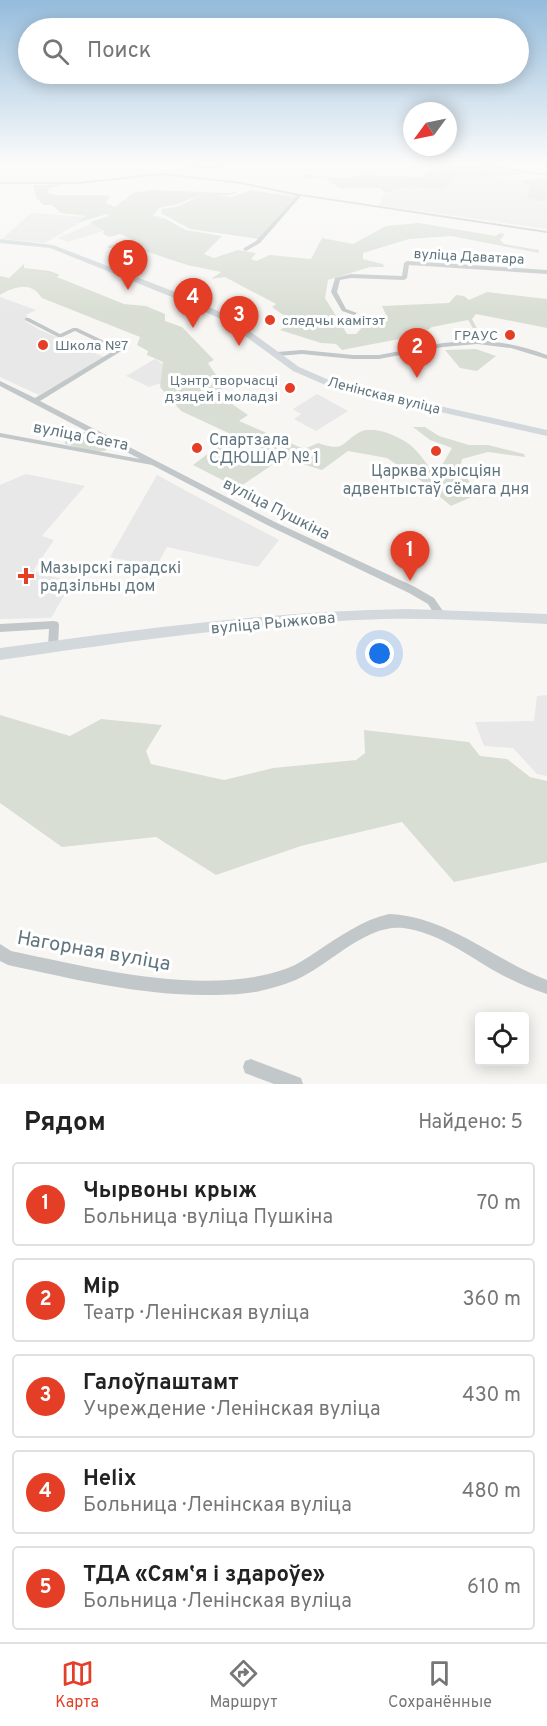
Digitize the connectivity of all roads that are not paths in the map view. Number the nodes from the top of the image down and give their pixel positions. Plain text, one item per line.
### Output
1 (283, 214) edge
2 (424, 214) edge
3 (547, 232) edge
4 (0, 241) edge
5 (246, 249) dead end
6 (547, 272) edge
7 (354, 313) dead end
8 (27, 320) dead end
9 (277, 354) junction
10 (547, 357) edge
11 (0, 383) edge
12 (35, 401) junction
13 (547, 433) edge
14 (0, 435) edge
15 (157, 464) junction
16 (440, 615) junction
17 (547, 619) edge
18 (0, 627) edge
19 (53, 647) junction
20 (0, 654) edge
21 (0, 951) edge
22 (547, 987) edge
23 (251, 1066) dead end
24 (295, 1084) edge

1 - 5 street
2 - 3 street
4 - 9 main road, Ленінская вуліца
6 - 7 street, вуліца Даватара
8 - 12 street
9 - 10 street
9 - 13 main road, Ленінская вуліца
11 - 12 street, вуліца Пушкіна
12 - 15 street, вуліца Пушкіна
14 - 15 street, вуліца Саета
15 - 16 street, вуліца Пушкіна
16 - 17 main road, вуліца Рыжкова
16 - 19 main road, вуліца Рыжкова
18 - 19 street
19 - 20 main road, вуліца Рыжкова
21 - 22 street, Нагорная вуліца
23 - 24 street

